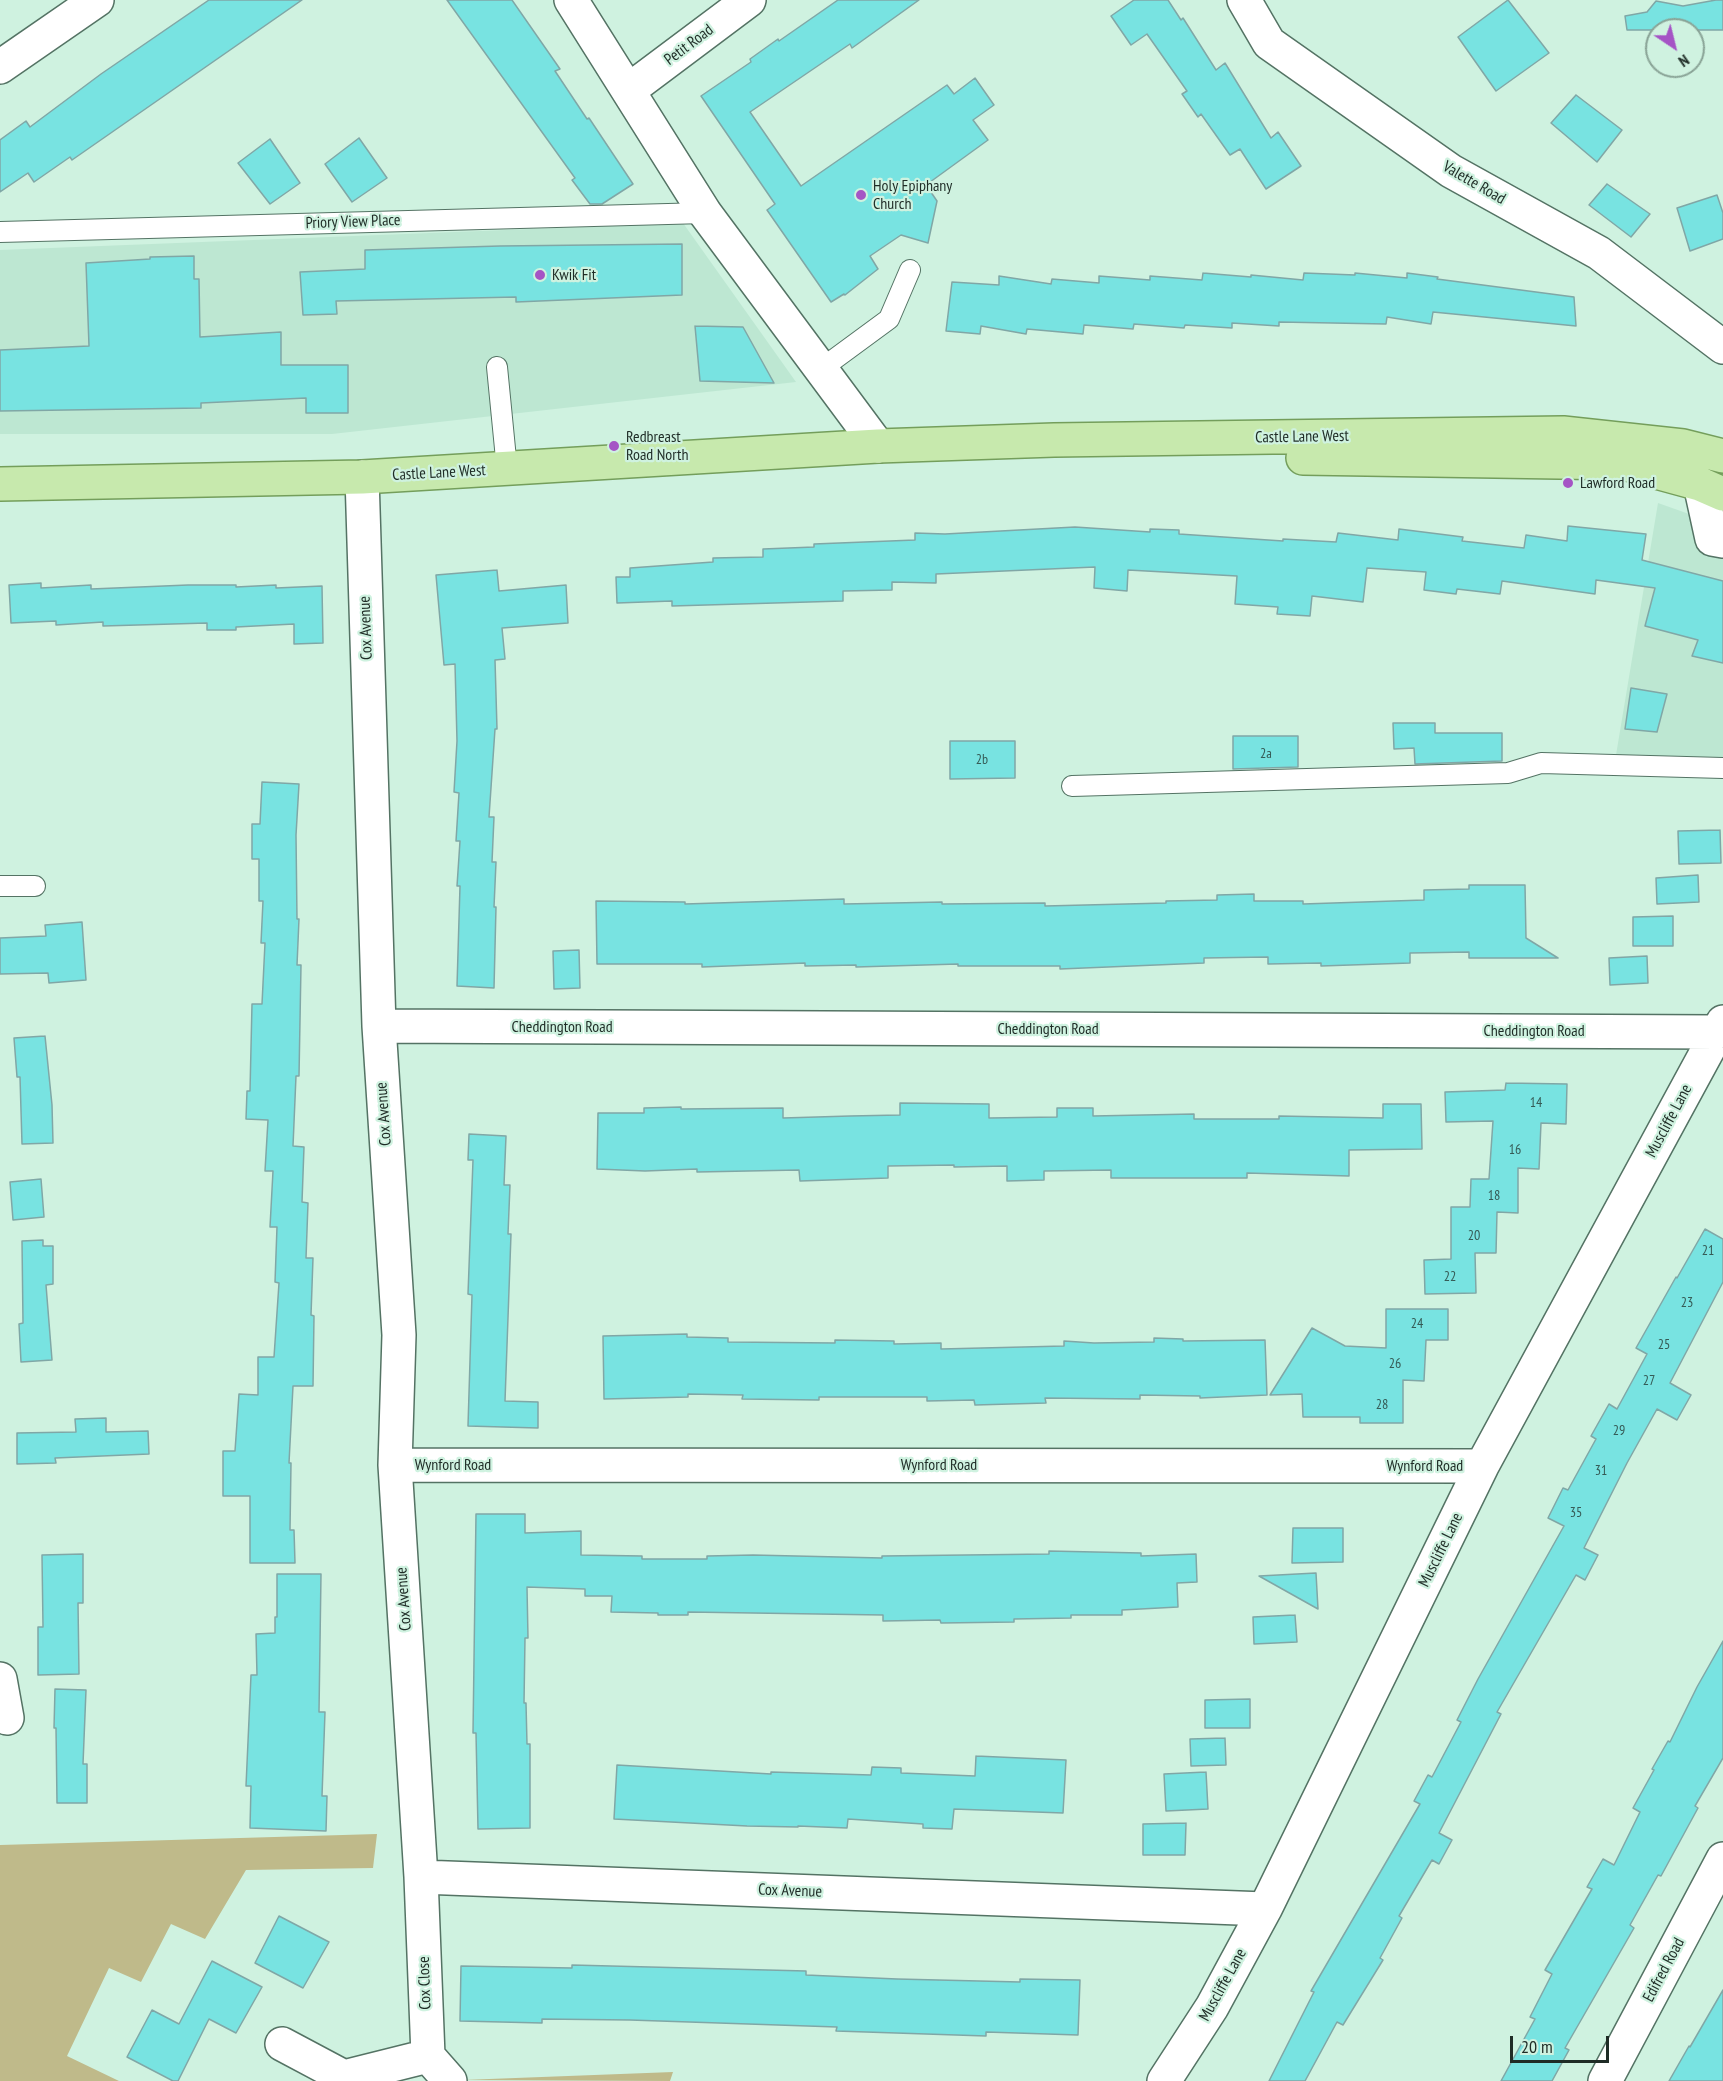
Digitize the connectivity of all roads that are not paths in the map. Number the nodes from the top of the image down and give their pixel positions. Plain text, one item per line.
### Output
1 (97, 0) edge
2 (571, 0) edge
3 (749, 0) edge
4 (1244, 0) edge
5 (55, 14) edge
6 (0, 67) edge
7 (629, 90) junction
8 (705, 213) junction
9 (0, 232) edge
10 (910, 270) dead end
11 (1723, 347) edge
12 (497, 367) dead end
13 (821, 369) junction
14 (878, 446) junction
15 (1723, 456) edge
16 (507, 469) junction
17 (362, 477) junction
18 (0, 484) edge
19 (1712, 489) edge
20 (1723, 541) edge
21 (1723, 768) edge
22 (1072, 786) dead end
23 (0, 886) edge
24 (35, 886) dead end
25 (379, 1026) junction
26 (1720, 1027) edge
27 (395, 1465) junction
28 (1482, 1466) junction
29 (0, 1679) edge
30 (0, 1684) edge
31 (7, 1718) dead end
32 (1723, 1859) edge
33 (421, 1877) junction
34 (1265, 1909) junction
35 (282, 2044) dead end
36 (428, 2055) junction
37 (450, 2081) edge
38 (1164, 2081) edge
39 (1605, 2081) edge

1 - 5 street
2 - 7 street
3 - 7 street, Petit Road
4 - 11 street, Valette Road
5 - 6 street
7 - 8 street
8 - 9 lane, Priory View Place
8 - 13 street
10 - 13 lane
12 - 16 lane
13 - 14 street
14 - 15 main road, Castle Lane West
14 - 16 main road, Castle Lane West
14 - 19 main road, Castle Lane West
16 - 17 main road, Castle Lane West
17 - 18 main road, Castle Lane West
17 - 25 street, Cox Avenue
19 - 20 street, Castle Lane West
21 - 22 lane
23 - 24 lane
25 - 26 street, Cheddington Road
25 - 27 street, Cox Avenue
26 - 28 street, Muscliffe Lane
27 - 28 street, Wynford Road
27 - 33 street, Cox Avenue
28 - 34 street, Muscliffe Lane
29 - 30 street
30 - 31 street
32 - 39 street, Edifred Road
33 - 34 street, Cox Avenue
33 - 36 street, Cox Close
34 - 38 street, Muscliffe Lane
35 - 36 street
36 - 37 street

